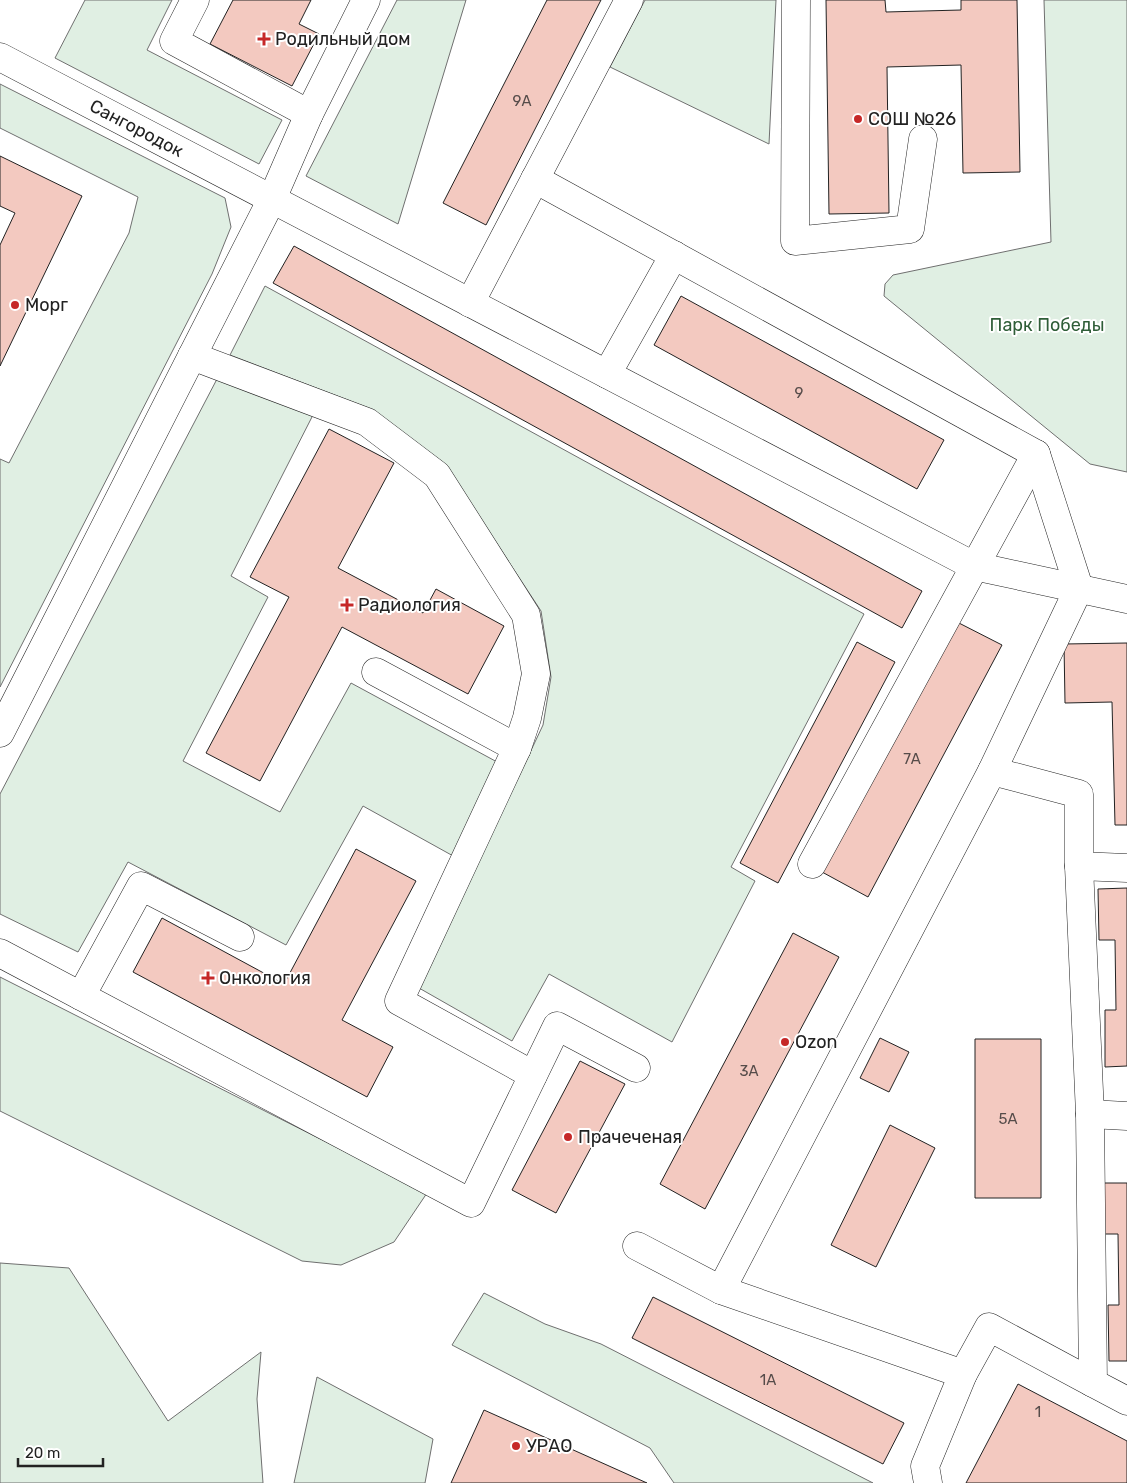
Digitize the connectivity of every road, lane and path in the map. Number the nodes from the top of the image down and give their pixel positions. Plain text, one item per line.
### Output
1 (195, 0) edge
2 (366, 0) edge
3 (629, 0) edge
4 (796, 0) edge
5 (0, 57) edge
6 (308, 114) junction
7 (923, 139) dead end
8 (535, 179) junction
9 (272, 199) junction
10 (674, 255) junction
11 (470, 303) junction
12 (192, 356) junction
13 (607, 374) junction
14 (1036, 454) junction
15 (974, 566) junction
16 (1079, 588) junction
17 (1127, 599) edge
18 (376, 672) dead end
19 (0, 733) edge
20 (517, 748) junction
21 (992, 771) junction
22 (812, 864) dead end
23 (1078, 866) junction
24 (1127, 868) edge
25 (240, 937) dead end
26 (0, 953) edge
27 (81, 996) junction
28 (636, 1068) dead end
29 (533, 1075) junction
30 (1090, 1114) junction
31 (1127, 1116) edge
32 (637, 1246) dead end
33 (721, 1290) junction
34 (963, 1374) junction
35 (1093, 1383) junction
36 (1127, 1401) edge
37 (928, 1483) edge

1 - 6 street
2 - 6 street
3 - 8 street
4 - 7 street
5 - 9 street, Сангородок
6 - 9 street
8 - 10 street
8 - 11 street
9 - 11 street, Сангородок
9 - 12 street
10 - 13 street
10 - 14 street
11 - 13 street, Сангородок
12 - 19 street
12 - 20 street
13 - 15 street, Сангородок
14 - 15 street
14 - 16 street
15 - 16 street, Сангородок
15 - 22 street
16 - 17 street, Сангородок
16 - 21 street
18 - 20 street
20 - 29 street
21 - 23 street
21 - 33 street
23 - 24 street
23 - 30 street
25 - 27 street
26 - 27 street
27 - 29 street
28 - 29 street
30 - 31 street
30 - 35 street
32 - 33 street
33 - 34 street
34 - 35 street
34 - 37 street
35 - 36 street

